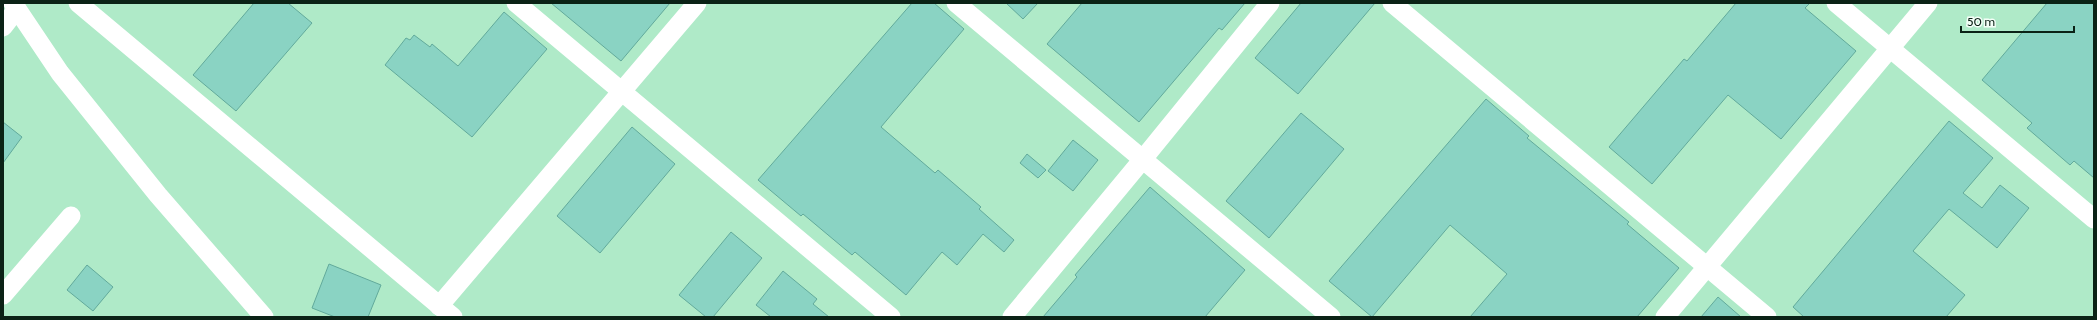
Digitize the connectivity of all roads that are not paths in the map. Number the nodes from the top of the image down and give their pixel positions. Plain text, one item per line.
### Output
1 (78, 3) edge
2 (516, 3) edge
3 (697, 3) edge
4 (956, 3) edge
5 (1270, 3) edge
6 (1392, 3) edge
7 (1836, 3) edge
8 (1928, 3) edge
9 (15, 6) edge
10 (3, 26) edge
11 (1890, 48) junction
12 (622, 91) junction
13 (1143, 160) junction
14 (71, 216) dead end
15 (2094, 219) edge
16 (1707, 267) junction
17 (3, 295) edge
18 (446, 311) edge
19 (264, 317) edge
20 (891, 317) edge
21 (1012, 317) edge
22 (1330, 317) edge
23 (1665, 317) edge
24 (1767, 317) edge

1 - 18 street
2 - 12 street
3 - 12 street
4 - 13 street
5 - 13 street
6 - 16 street
7 - 11 street
8 - 11 street
9 - 10 street
9 - 19 street
11 - 15 street
11 - 16 street
12 - 18 street
12 - 20 street
13 - 21 street
13 - 22 street
14 - 17 street
16 - 23 street
16 - 24 street

